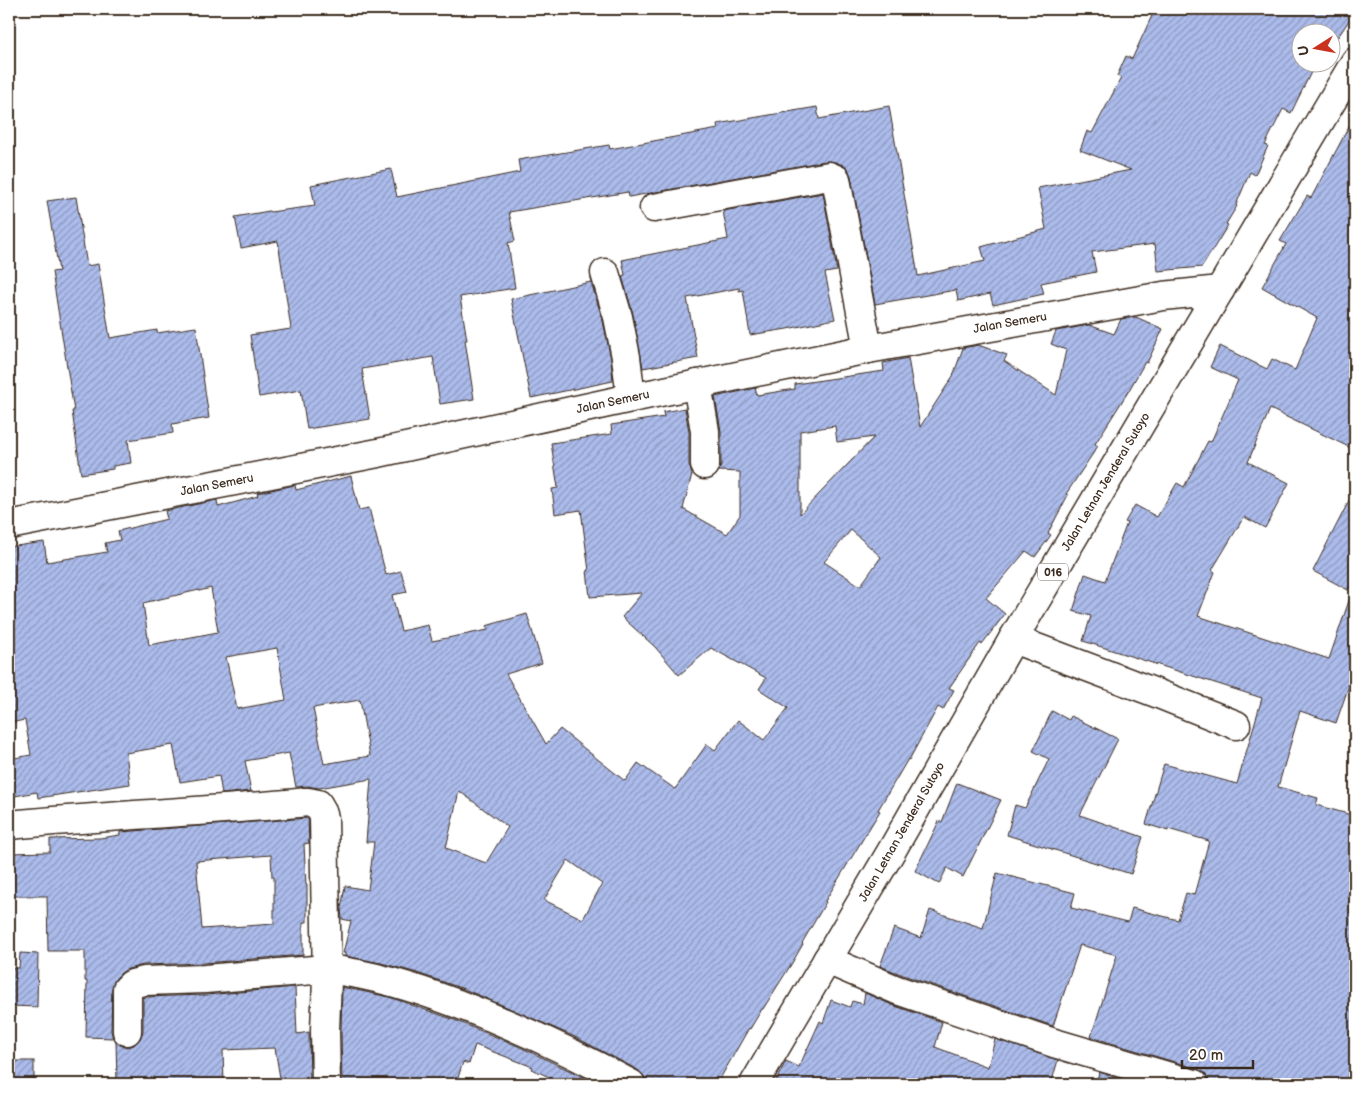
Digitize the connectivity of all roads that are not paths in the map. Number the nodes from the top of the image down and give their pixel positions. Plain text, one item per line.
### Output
1 (1355, 62) edge
2 (654, 208) dead end
3 (605, 273) dead end
4 (1220, 290) junction
5 (868, 349) junction
6 (697, 384) junction
7 (631, 398) junction
8 (705, 466) dead end
9 (9, 525) edge
10 (1013, 639) junction
11 (1236, 725) dead end
12 (9, 825) edge
13 (827, 960) junction
14 (326, 969) junction
15 (127, 1031) dead end
16 (326, 1084) edge
17 (632, 1084) edge
18 (754, 1084) edge
19 (1194, 1084) edge

1 - 4 street, Jalan Letnan Jenderal Sutoyo / 016
2 - 5 street
3 - 7 street
4 - 5 street, Jalan Semeru
4 - 10 street, Jalan Letnan Jenderal Sutoyo / 016
5 - 6 street, Jalan Semeru
6 - 7 street, Jalan Semeru
6 - 8 street
7 - 9 street, Jalan Semeru
10 - 11 street
10 - 13 street, Jalan Letnan Jenderal Sutoyo / 016
12 - 14 street
13 - 18 street, Jalan Letnan Jenderal Sutoyo / 016
13 - 19 street
14 - 15 street
14 - 16 street
14 - 17 street

